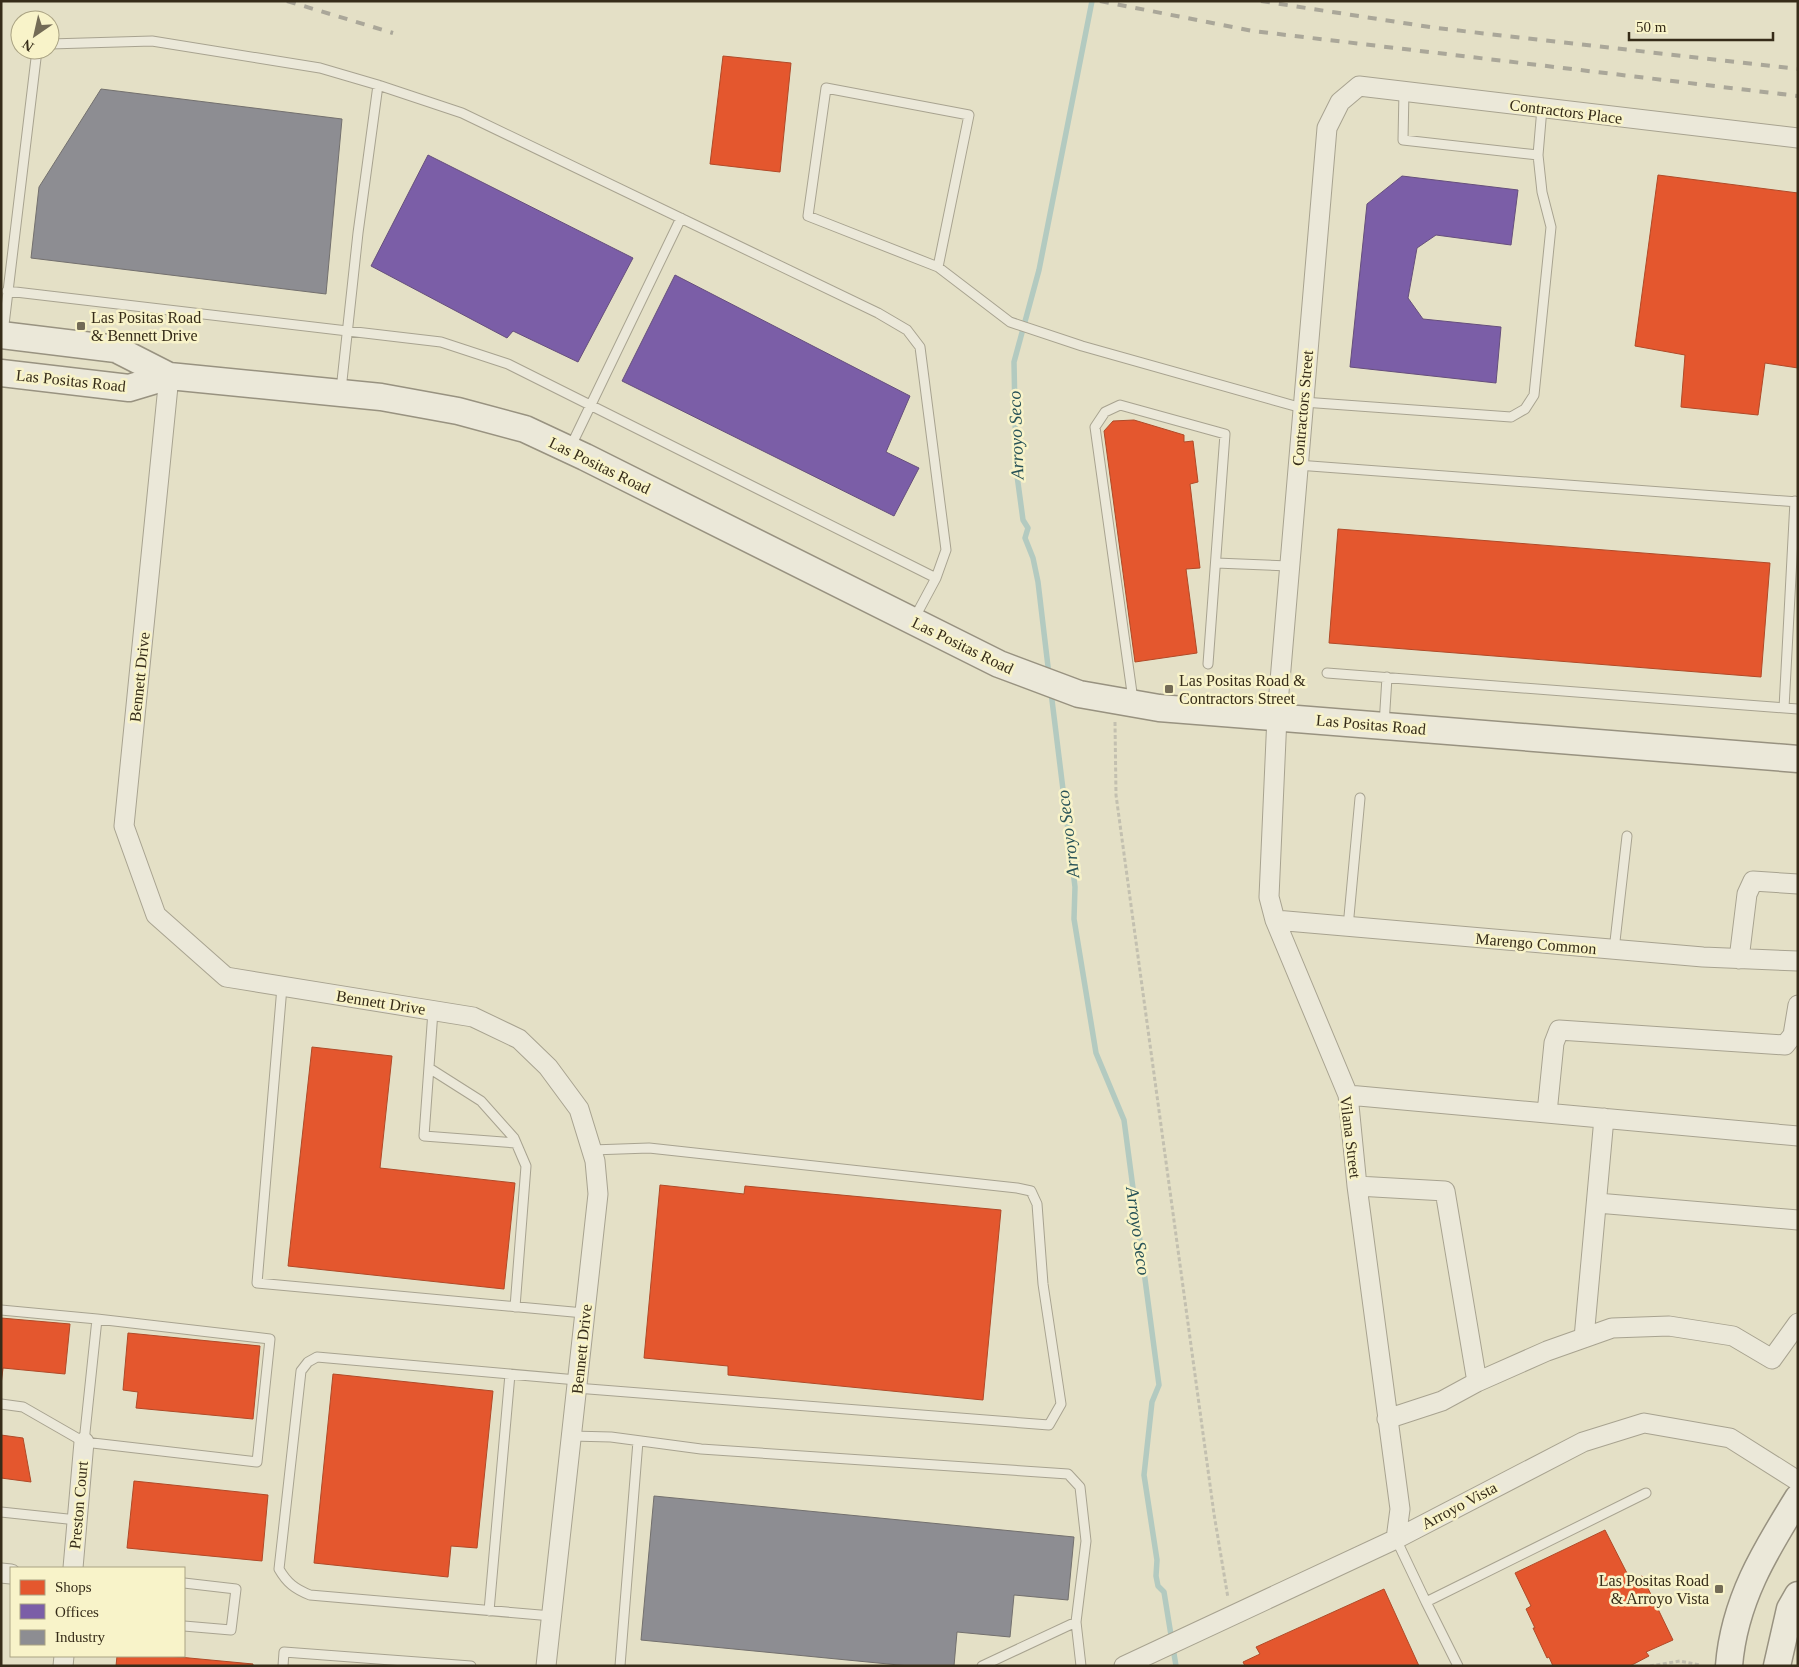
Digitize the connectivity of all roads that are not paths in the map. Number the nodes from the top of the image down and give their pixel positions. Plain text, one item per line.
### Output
1 (60, 44) edge
2 (36, 60) edge
3 (378, 85) junction
4 (1404, 91) junction
5 (1340, 102) joint
6 (1542, 108) junction
7 (1798, 138) edge
8 (1538, 155) junction
9 (681, 218) junction
10 (938, 267) junction
11 (7, 291) junction
12 (349, 331) junction
13 (2, 339) edge
14 (1, 373) edge
15 (170, 376) junction
16 (341, 393) junction
17 (590, 404) junction
18 (1302, 405) junction
19 (569, 449) junction
20 (1297, 465) junction
21 (1796, 501) edge
22 (1216, 563) junction
23 (1289, 566) junction
24 (936, 578) junction
25 (913, 621) junction
26 (1208, 664) dead end
27 (1327, 672) dead end
28 (1387, 677) junction
29 (1124, 702) junction
30 (1784, 708) junction
31 (1798, 709) edge
32 (1277, 716) junction
33 (1384, 725) junction
34 (1798, 759) edge
35 (1360, 798) dead end
36 (1627, 836) dead end
37 (1798, 884) edge
38 (1275, 920) junction
39 (1348, 927) junction
40 (1614, 950) junction
41 (1739, 958) junction
42 (1798, 961) edge
43 (282, 986) junction
44 (1798, 1005) edge
45 (433, 1011) junction
46 (429, 1068) junction
47 (1348, 1095) junction
48 (1547, 1113) junction
49 (1604, 1118) junction
50 (1798, 1136) edge
51 (516, 1144) junction
52 (592, 1150) junction
53 (1357, 1186) junction
54 (1597, 1203) junction
55 (1798, 1220) edge
56 (515, 1307) junction
57 (1, 1310) edge
58 (584, 1313) junction
59 (97, 1319) junction
60 (1798, 1323) edge
61 (1584, 1338) junction
62 (510, 1374) junction
63 (1477, 1382) junction
64 (577, 1384) junction
65 (1, 1404) edge
66 (1387, 1419) junction
67 (571, 1436) junction
68 (638, 1441) junction
69 (84, 1442) junction
70 (1798, 1482) edge
71 (1646, 1493) dead end
72 (1798, 1498) edge
73 (1, 1512) edge
74 (77, 1520) junction
75 (1396, 1539) junction
76 (73, 1567) edge
77 (185, 1583) edge
78 (1798, 1595) edge
79 (1426, 1602) junction
80 (489, 1611) junction
81 (552, 1616) junction
82 (1076, 1622) junction
83 (185, 1626) edge
84 (1127, 1665) edge
85 (283, 1666) edge
86 (470, 1666) edge
87 (546, 1666) edge
88 (620, 1666) edge
89 (982, 1666) edge
90 (1081, 1666) edge
91 (1458, 1666) edge
92 (1729, 1666) edge
93 (1777, 1666) edge

1 - 3 lane
2 - 11 lane
3 - 9 lane
3 - 12 lane
4 - 5 street, Contractors Place
4 - 6 street, Contractors Place
4 - 8 lane
5 - 18 street, Contractors Street
6 - 7 street, Contractors Place
6 - 8 lane
8 - 18 lane
9 - 17 lane
9 - 24 lane
10 - 10 lane
10 - 18 lane
11 - 12 lane
11 - 13 lane
12 - 16 lane
12 - 17 lane
13 - 15 main road, Las Positas Road
14 - 15 main road, Las Positas Road
15 - 16 main road, Las Positas Road
15 - 43 street, Bennett Drive
16 - 19 main road, Las Positas Road
17 - 19 lane
17 - 24 lane
18 - 20 street, Contractors Street
19 - 25 main road, Las Positas Road
20 - 21 lane
20 - 23 street, Contractors Street
21 - 30 lane
22 - 23 lane
22 - 26 lane
22 - 29 lane
23 - 32 street, Contractors Street
24 - 25 lane
25 - 29 main road, Las Positas Road
27 - 28 lane
28 - 30 lane
28 - 33 lane
29 - 32 main road, Las Positas Road
30 - 31 lane
32 - 33 main road, Las Positas Road
32 - 38 street, Vilana Street
33 - 34 main road, Las Positas Road
35 - 39 lane
36 - 40 lane
37 - 41 street
38 - 39 street, Marengo Common
38 - 47 street, Vilana Street
39 - 40 street, Marengo Common
40 - 41 street, Marengo Common
41 - 42 street, Marengo Common
43 - 45 street, Bennett Drive
43 - 56 lane
44 - 48 street
45 - 46 lane
45 - 52 street, Bennett Drive
46 - 51 lane
46 - 51 lane
47 - 48 street
47 - 53 street, Vilana Street
48 - 49 street
49 - 50 street
49 - 54 street
51 - 56 lane
52 - 58 street, Bennett Drive
52 - 64 lane
53 - 63 street
53 - 66 street, Vilana Street
54 - 55 street
54 - 61 street
56 - 58 lane
57 - 59 lane
58 - 64 street, Bennett Drive
59 - 69 lane
59 - 69 lane
60 - 61 street
61 - 63 street
62 - 64 lane
62 - 80 lane
62 - 80 lane
63 - 66 street
64 - 67 street, Bennett Drive
65 - 69 lane
66 - 75 street, Vilana Street
67 - 68 lane
67 - 81 street, Bennett Drive
68 - 82 lane
68 - 88 lane
69 - 74 street, Preston Court
70 - 75 street, Arroyo Vista
71 - 79 lane
72 - 92 main road
73 - 74 lane
74 - 76 street, Preston Court
75 - 79 lane
75 - 84 street, Arroyo Vista
77 - 83 lane
78 - 93 main road
79 - 91 lane
80 - 81 lane
81 - 87 street, Bennett Drive
82 - 89 lane
82 - 90 lane
85 - 86 lane

